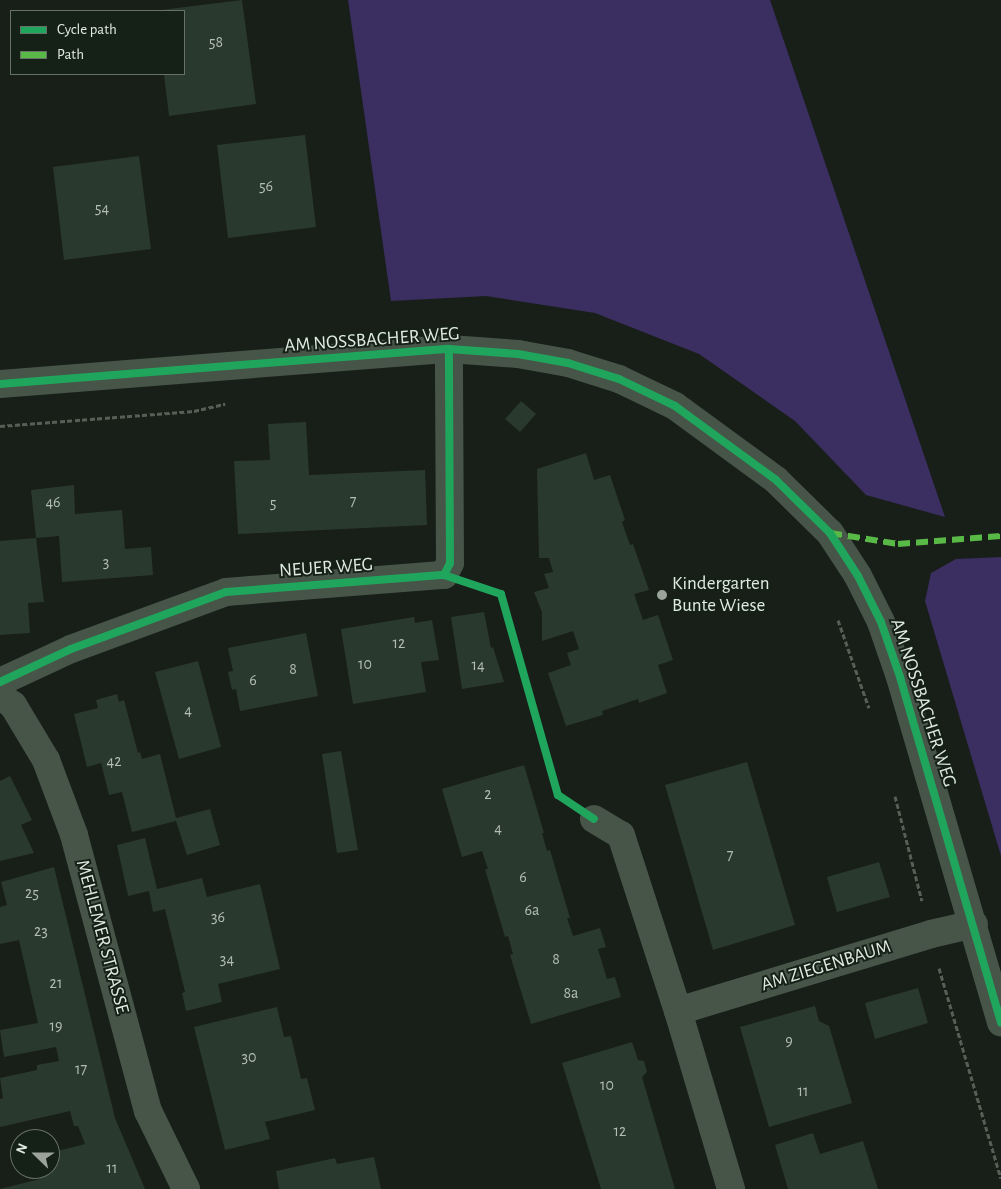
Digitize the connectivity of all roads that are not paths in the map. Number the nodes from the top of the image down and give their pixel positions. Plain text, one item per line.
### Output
1 (449, 348) junction
2 (0, 384) edge
3 (0, 682) edge
4 (0, 696) edge
5 (594, 820) dead end
6 (974, 924) junction
7 (678, 1011) junction
8 (1001, 1023) edge
9 (186, 1189) edge
10 (731, 1189) edge

1 - 2 street, AM NOSSBACHER WEG
1 - 3 street, NEUER WEG
1 - 6 street, AM NOSSBACHER WEG
4 - 9 street, MEHLEMER STRASSE
5 - 7 street
6 - 7 street, AM ZIEGENBAUM
6 - 8 street, AM NOSSBACHER WEG
7 - 10 street

